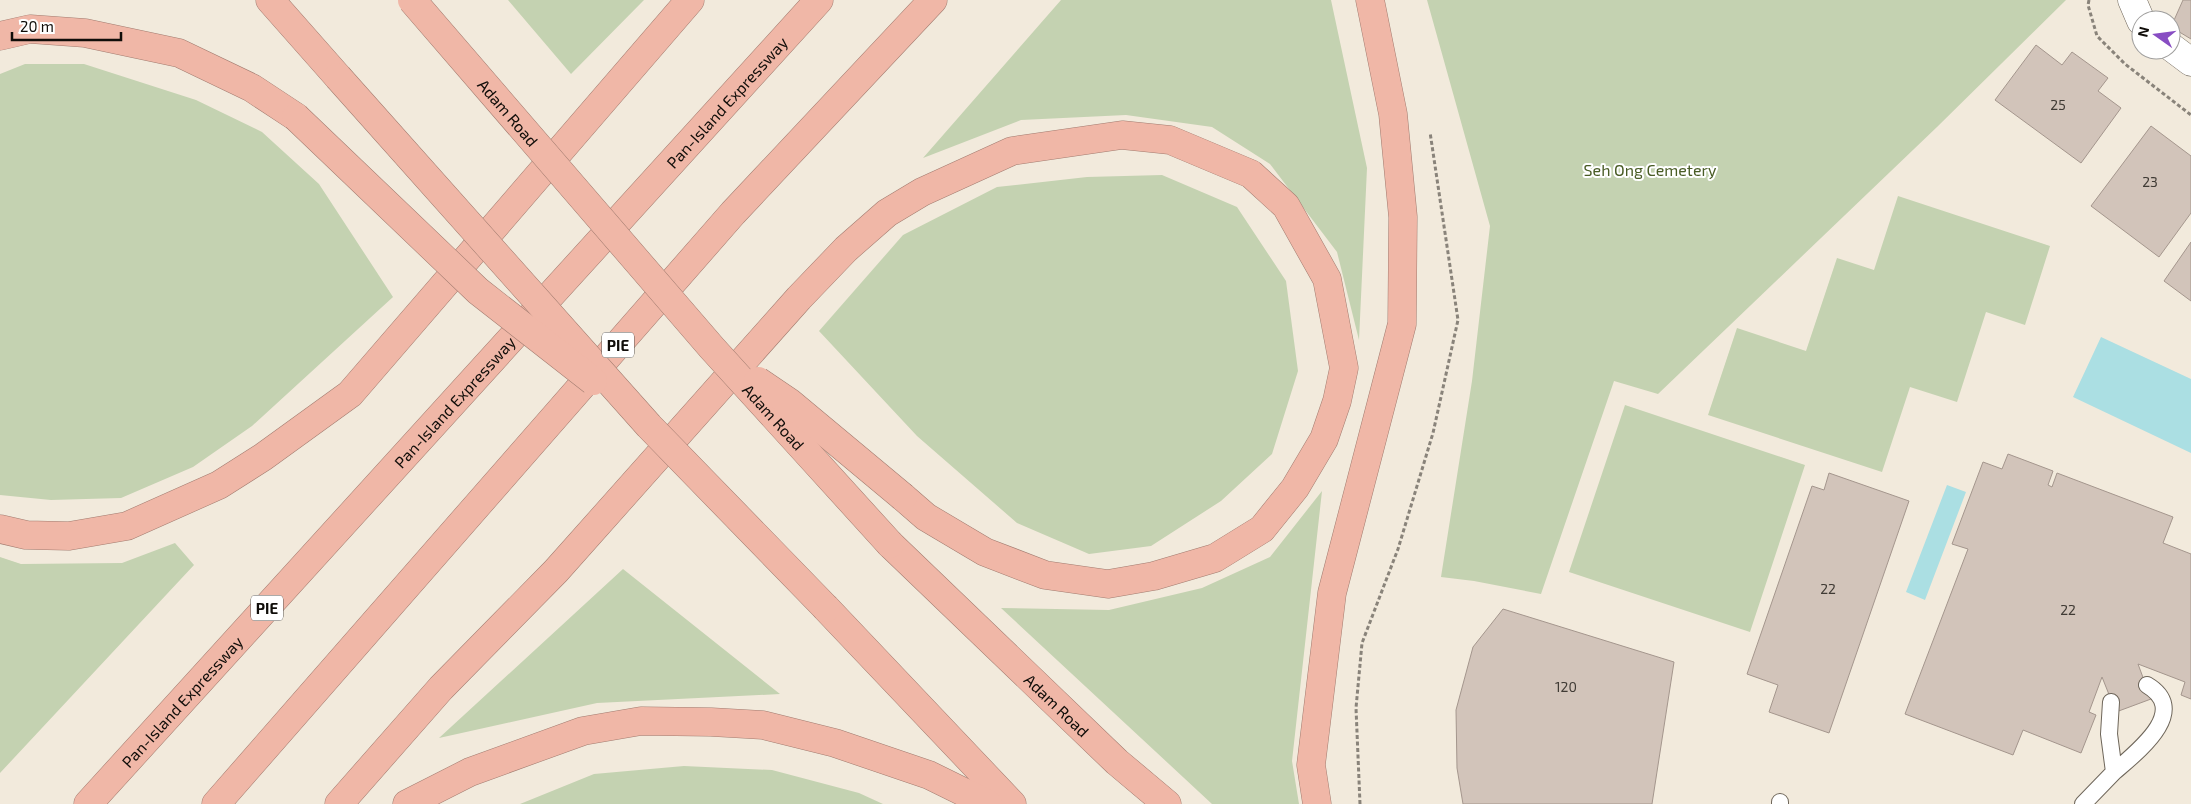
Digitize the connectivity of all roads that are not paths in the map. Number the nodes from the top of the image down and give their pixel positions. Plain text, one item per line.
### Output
1 (270, 0) edge
2 (412, 0) edge
3 (690, 0) edge
4 (819, 0) edge
5 (933, 0) edge
6 (1370, 0) edge
7 (0, 36) edge
8 (712, 348) junction
9 (649, 426) junction
10 (0, 529) edge
11 (2147, 685) dead end
12 (2110, 702) dead end
13 (2114, 772) junction
14 (88, 804) edge
15 (216, 804) edge
16 (339, 804) edge
17 (407, 804) edge
18 (988, 804) edge
19 (1012, 804) edge
20 (1167, 804) edge
21 (1317, 804) edge
22 (2084, 804) edge

1 - 9 highway, bridge
2 - 8 highway, Adam Road, bridge
3 - 10 highway
4 - 14 highway, Pan-Island Expressway / PIE
5 - 15 highway, PIE
6 - 21 highway
7 - 9 highway, bridge
8 - 16 highway, bridge
8 - 20 highway, Adam Road, bridge
9 - 19 highway, bridge
11 - 13 lane
12 - 13 lane
13 - 22 lane
17 - 18 highway

